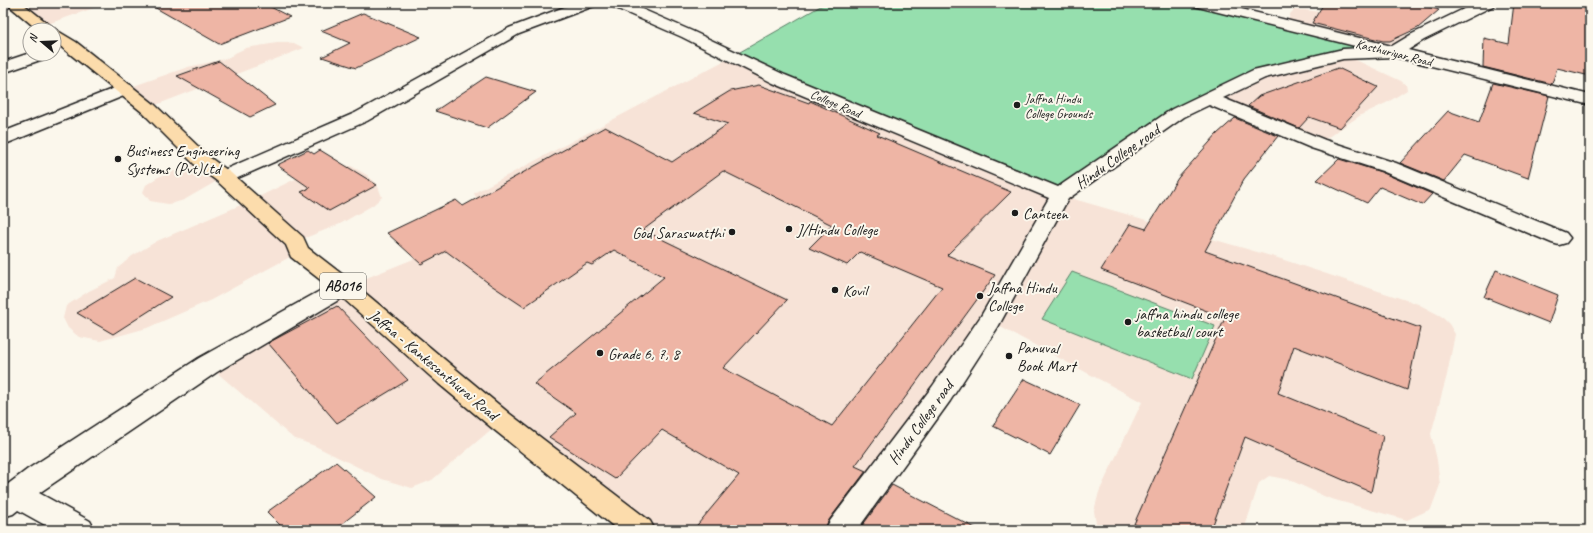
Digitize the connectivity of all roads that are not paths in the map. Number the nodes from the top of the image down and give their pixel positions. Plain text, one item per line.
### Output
1 (13, 3) edge
2 (589, 3) edge
3 (616, 3) edge
4 (1198, 3) edge
5 (1488, 3) edge
6 (38, 22) edge
7 (62, 45) edge
8 (1394, 52) junction
9 (22, 61) edge
10 (3, 68) edge
11 (125, 89) junction
12 (1208, 98) junction
13 (1590, 100) edge
14 (3, 139) edge
15 (224, 177) junction
16 (1060, 195) junction
17 (1559, 238) dead end
18 (344, 287) junction
19 (9, 500) edge
20 (80, 530) edge
21 (640, 530) edge
22 (840, 530) edge

1 - 6 main road
2 - 15 street
3 - 16 street, College Road
4 - 8 street, Kasthuriyar Road
5 - 8 street
7 - 11 main road, Jaffna - Kankesanthurai Road / AB016
8 - 12 street, Hindu College road
8 - 13 street, Kasthuriyar Road
9 - 10 street
11 - 14 street
11 - 15 main road, Jaffna - Kankesanthurai Road / AB016
12 - 16 street, Hindu College road
12 - 17 street
15 - 18 main road, Jaffna - Kankesanthurai Road / AB016
16 - 22 street, Hindu College road
18 - 19 street
18 - 21 main road, Jaffna - Kankesanthurai Road / AB016
19 - 20 street

